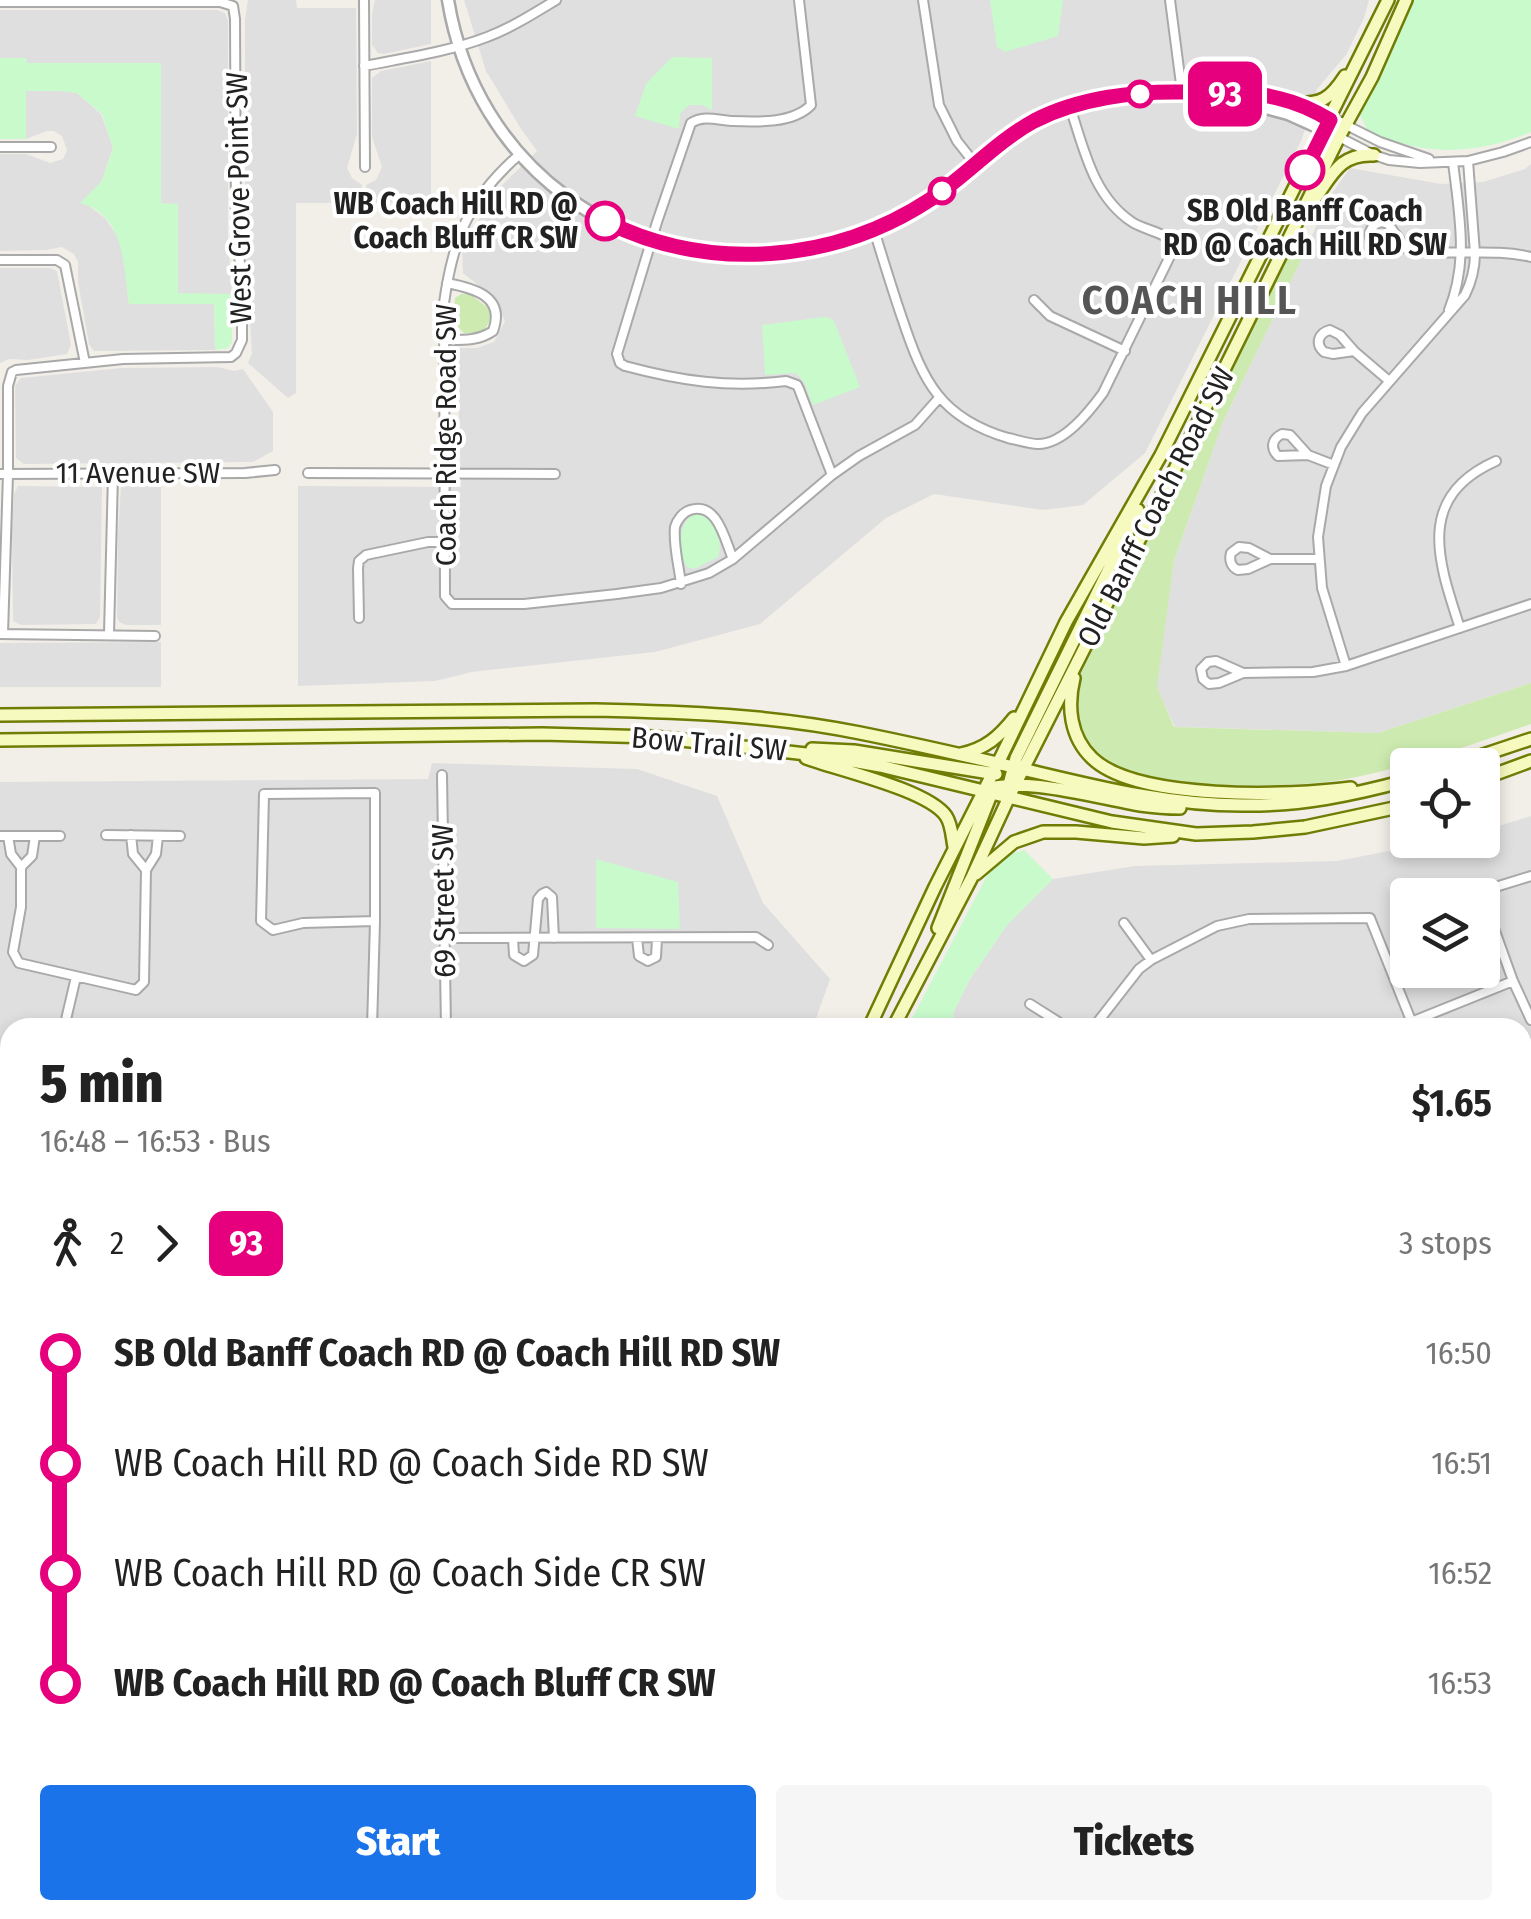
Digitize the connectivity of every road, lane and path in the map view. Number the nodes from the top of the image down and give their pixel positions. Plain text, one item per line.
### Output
1 (364, 0) edge
2 (448, 0) edge
3 (556, 0) edge
4 (799, 0) edge
5 (924, 0) edge
6 (1170, 0) edge
7 (1388, 0) edge
8 (1406, 0) edge
9 (0, 2) edge
10 (1368, 44) junction
11 (458, 46) junction
12 (364, 66) junction
13 (1182, 92) junction
14 (1232, 95) junction
15 (1293, 103) junction
16 (1070, 107) junction
17 (1328, 125) junction
18 (1342, 131) junction
19 (1531, 142) edge
20 (0, 147) edge
21 (51, 147) dead end
22 (520, 154) junction
23 (1374, 155) junction
24 (1438, 162) junction
25 (1453, 162) junction
26 (1468, 162) junction
27 (976, 165) junction
28 (365, 167) dead end
29 (1294, 228) junction
30 (874, 230) junction
31 (652, 241) junction
32 (1406, 248) junction
33 (1462, 253) junction
34 (1476, 253) junction
35 (1531, 256) edge
36 (0, 260) edge
37 (447, 283) junction
38 (1034, 300) dead end
39 (1448, 314) junction
40 (445, 340) junction
41 (1125, 350) junction
42 (1354, 350) dead end
43 (85, 363) junction
44 (1388, 380) junction
45 (939, 398) junction
46 (1160, 455) junction
47 (1308, 455) dead end
48 (1496, 461) dead end
49 (1334, 466) junction
50 (275, 470) dead end
51 (308, 473) dead end
52 (4, 474) edge
53 (113, 474) junction
54 (555, 474) dead end
55 (446, 475) junction
56 (832, 475) junction
57 (445, 542) junction
58 (1270, 558) junction
59 (733, 559) junction
60 (1319, 559) junction
61 (681, 584) junction
62 (1531, 604) edge
63 (359, 618) dead end
64 (1460, 628) junction
65 (2, 634) edge
66 (110, 634) junction
67 (155, 636) dead end
68 (1079, 660) junction
69 (1346, 666) junction
70 (1242, 673) junction
71 (1023, 707) junction
72 (0, 715) edge
73 (1531, 739) edge
74 (0, 740) edge
75 (1500, 749) edge
76 (783, 750) junction
77 (956, 755) junction
78 (1531, 761) edge
79 (1500, 772) edge
80 (442, 775) dead end
81 (1003, 780) junction
82 (1390, 782) edge
83 (1390, 784) edge
84 (1238, 806) junction
85 (1390, 809) edge
86 (1196, 834) junction
87 (106, 835) dead end
88 (4, 836) edge
89 (34, 836) junction
90 (60, 836) dead end
91 (131, 836) junction
92 (158, 836) junction
93 (180, 836) dead end
94 (954, 850) junction
95 (20, 867) junction
96 (146, 870) junction
97 (1531, 876) edge
98 (972, 877) junction
99 (375, 920) junction
100 (1124, 923) dead end
101 (446, 938) junction
102 (513, 938) junction
103 (534, 938) junction
104 (554, 938) junction
105 (637, 938) junction
106 (657, 938) junction
107 (768, 946) dead end
108 (1151, 960) junction
109 (76, 977) junction
110 (917, 981) junction
111 (1513, 981) junction
112 (1030, 1004) dead end
113 (66, 1018) edge
114 (372, 1018) edge
115 (446, 1018) edge
116 (874, 1018) edge
117 (898, 1018) edge
118 (1052, 1018) edge
119 (1100, 1018) edge
120 (1409, 1018) edge
121 (1428, 1018) edge
122 (1530, 1018) edge

1 - 12 street
2 - 11 street
3 - 11 street
4 - 31 street
5 - 27 street
6 - 13 street
7 - 10 main road, Old Banff Coach Road SW
8 - 18 main road, Old Banff Coach Road SW
9 - 43 street, West Grove Point SW
10 - 15 main road
10 - 17 main road, Old Banff Coach Road SW
11 - 12 street
11 - 22 street
12 - 28 street
13 - 14 street
13 - 16 street
14 - 15 street
14 - 17 street
15 - 17 street
16 - 27 street
16 - 41 street
17 - 18 street
17 - 46 main road, Old Banff Coach Road SW
18 - 23 street
18 - 24 street
18 - 29 main road, Old Banff Coach Road SW
19 - 26 street
20 - 21 street
22 - 31 street
22 - 37 street, Coach Ridge Road SW
23 - 24 street
23 - 29 main road
24 - 25 street
25 - 26 street
25 - 33 street
26 - 34 street
27 - 30 street
29 - 68 main road, Old Banff Coach Road SW
30 - 31 street
30 - 45 street
31 - 56 street
32 - 32 street
32 - 33 street
33 - 34 street
33 - 39 street
34 - 35 street
34 - 39 street
36 - 43 street
37 - 40 street, Coach Ridge Road SW
37 - 40 street
38 - 41 street
39 - 44 street
40 - 55 street, Coach Ridge Road SW
41 - 45 street
42 - 44 street
43 - 52 street, West Grove Point SW
44 - 49 street
45 - 56 street, Coach Ridge Road SW
46 - 71 main road, Old Banff Coach Road SW
46 - 81 main road
47 - 49 street
48 - 64 street
49 - 60 street
50 - 53 street, 11 Avenue SW
51 - 55 street
52 - 53 street, 11 Avenue SW
52 - 65 street
53 - 66 street
54 - 55 street
55 - 57 street, Coach Ridge Road SW
56 - 59 street, Coach Ridge Road SW
57 - 61 street, Coach Ridge Road SW
57 - 63 street
58 - 58 street
58 - 60 street
59 - 61 street, Coach Ridge Road SW
59 - 61 street
60 - 69 street
62 - 64 street
64 - 69 street
65 - 66 street
66 - 67 street
68 - 81 main road, Old Banff Coach Road SW
68 - 82 main road
69 - 70 street
70 - 70 street
71 - 77 main road
71 - 81 main road, Old Banff Coach Road SW
72 - 77 main road, Bow Trail SW
73 - 75 main road
74 - 76 main road, Bow Trail SW
76 - 81 main road, Bow Trail SW
76 - 81 main road
76 - 94 main road
77 - 81 main road, Bow Trail SW
78 - 79 main road
80 - 101 street, 69 Street SW
81 - 84 main road, Bow Trail SW
81 - 84 main road
81 - 86 main road, Bow Trail SW
81 - 94 main road
81 - 98 main road
81 - 110 main road
83 - 84 main road, Bow Trail SW
85 - 86 main road, Bow Trail SW
86 - 98 main road
87 - 91 street
88 - 89 street
88 - 95 street
89 - 90 street
89 - 95 street
91 - 92 street
91 - 96 street
92 - 93 street
92 - 96 street
94 - 116 main road
95 - 109 street
96 - 109 street
97 - 111 street
98 - 110 main road
99 - 99 street
99 - 114 street
100 - 108 street
101 - 102 street
101 - 115 street, 69 Street SW
102 - 103 street
102 - 103 street
103 - 104 street
103 - 104 street
104 - 105 street
105 - 106 street
105 - 106 street
106 - 107 street
108 - 119 street
108 - 120 street
109 - 113 street
110 - 117 main road
111 - 121 street
111 - 122 street
112 - 118 street

